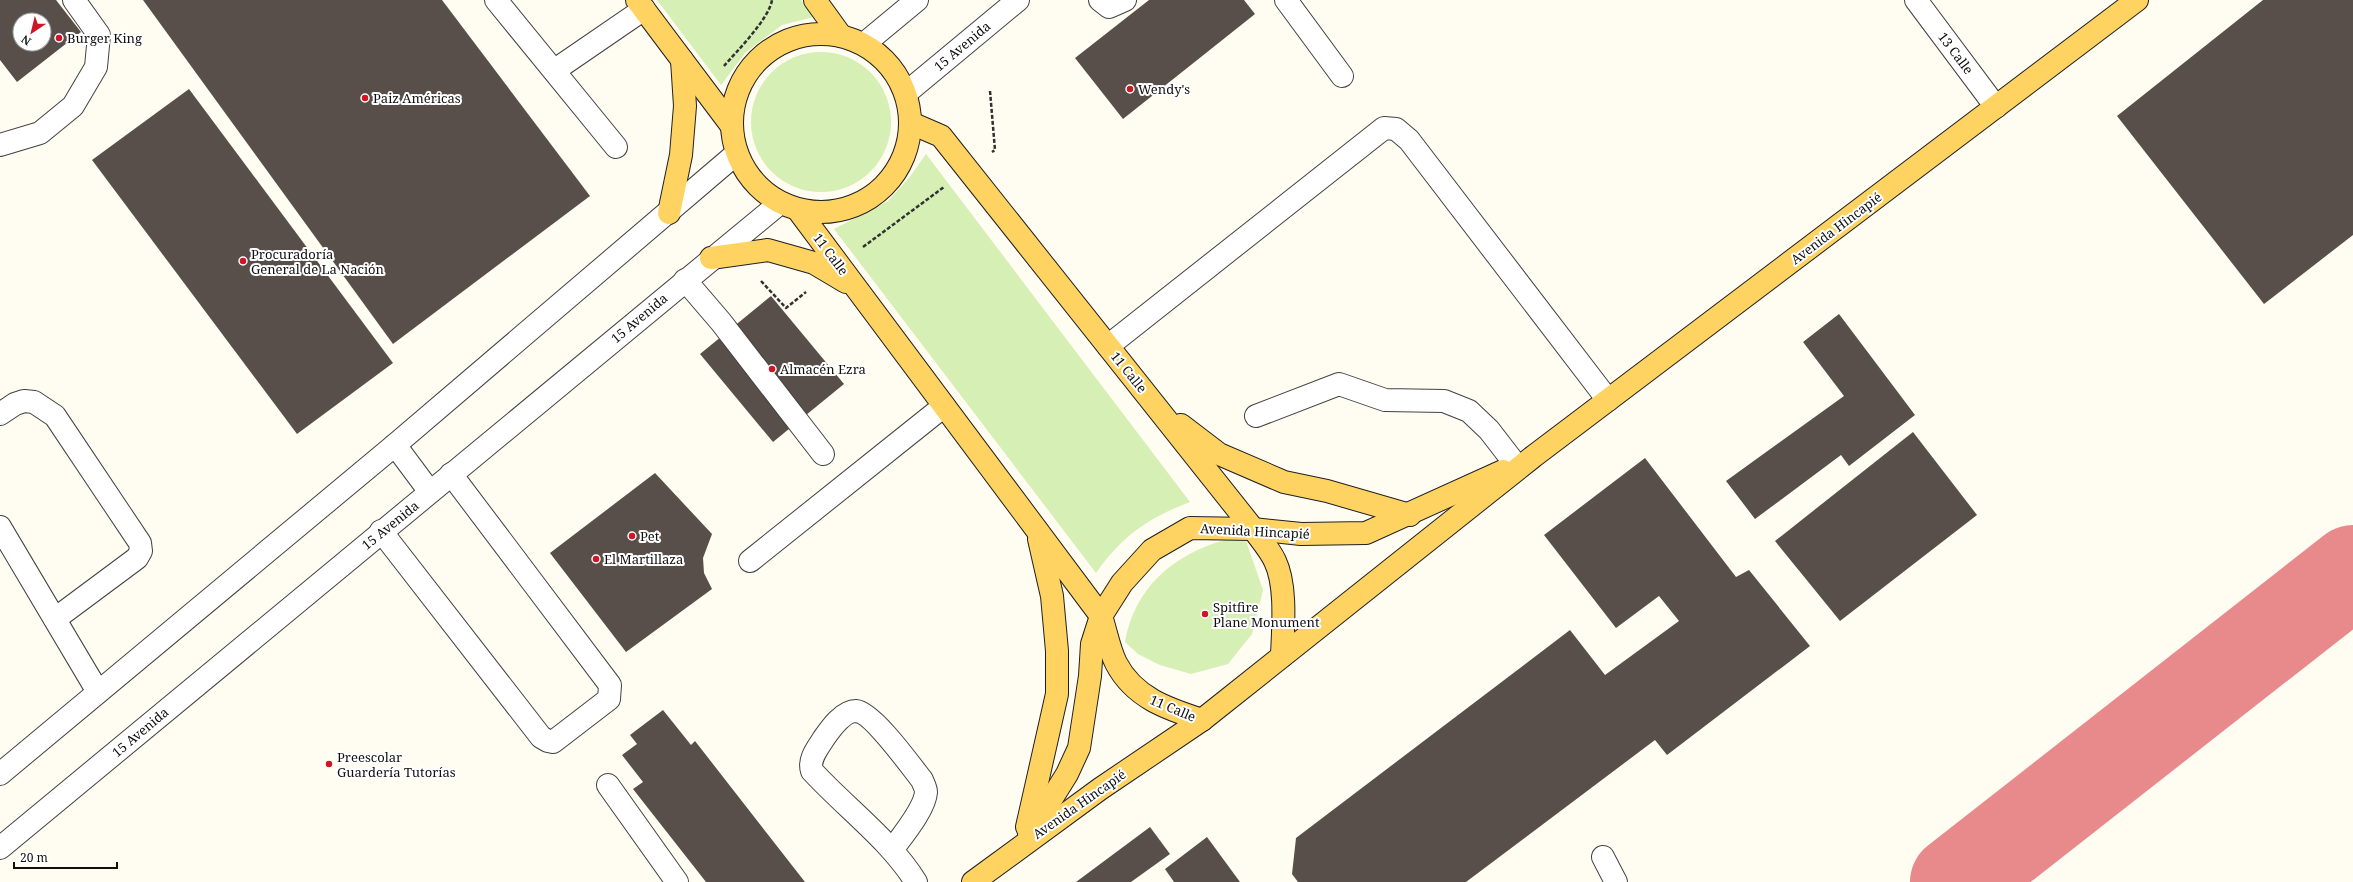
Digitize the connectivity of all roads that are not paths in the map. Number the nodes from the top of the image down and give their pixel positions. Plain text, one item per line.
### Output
1 (74, 0) edge
2 (496, 0) edge
3 (814, 0) edge
4 (917, 0) edge
5 (1018, 0) edge
6 (1100, 0) edge
7 (1125, 0) edge
8 (1286, 0) edge
9 (1916, 0) edge
10 (2137, 0) edge
11 (640, 4) edge
12 (841, 36) junction
13 (864, 44) junction
14 (682, 60) junction
15 (555, 70) junction
16 (1342, 76) dead end
17 (906, 93) junction
18 (1996, 107) junction
19 (911, 123) junction
20 (731, 125) junction
21 (0, 145) edge
22 (616, 147) dead end
23 (736, 154) junction
24 (788, 206) junction
25 (669, 213) junction
26 (711, 258) junction
27 (685, 280) junction
28 (855, 287) junction
29 (1108, 346) junction
30 (1608, 400) junction
31 (1154, 404) junction
32 (944, 406) junction
33 (0, 414) edge
34 (1256, 416) dead end
35 (395, 445) junction
36 (823, 454) dead end
37 (1525, 460) junction
38 (451, 474) junction
39 (430, 492) junction
40 (1410, 515) junction
41 (0, 527) edge
42 (1036, 528) junction
43 (1253, 529) junction
44 (381, 531) junction
45 (750, 561) dead end
46 (1101, 616) junction
47 (55, 618) junction
48 (1282, 656) junction
49 (98, 692) junction
50 (1202, 720) junction
51 (0, 774) edge
52 (608, 785) dead end
53 (1023, 844) junction
54 (0, 848) edge
55 (892, 850) junction
56 (1603, 857) dead end
57 (677, 882) edge
58 (916, 882) edge
59 (973, 882) edge
60 (1616, 882) edge

1 - 21 street
2 - 15 street
3 - 12 main road
4 - 13 street
5 - 17 street, 15 Avenida
6 - 7 street
8 - 16 street
9 - 18 street, 13 Calle
10 - 18 main road, Avenida Hincapié
11 - 14 main road
11 - 15 street
12 - 13 main road
12 - 20 main road
13 - 17 main road
14 - 20 main road
14 - 25 main road
15 - 22 street
17 - 19 main road
18 - 30 main road, Avenida Hincapié
19 - 24 main road
19 - 29 main road, 11 Calle
20 - 23 main road
23 - 24 main road, 11 Calle
23 - 25 street
24 - 26 street, 15 Avenida
24 - 28 main road, 11 Calle
25 - 35 street
26 - 27 street, 15 Avenida
26 - 28 main road
27 - 36 street
27 - 38 street, 15 Avenida
28 - 32 main road, 11 Calle
29 - 30 street
29 - 31 main road, 11 Calle
30 - 37 main road, Avenida Hincapié
31 - 40 main road
31 - 43 main road, 11 Calle
32 - 42 main road, 11 Calle
32 - 45 street
33 - 47 street
34 - 37 street
35 - 39 street
35 - 49 street
37 - 40 main road, Avenida Hincapié
37 - 48 main road, Avenida Hincapié
38 - 39 street, 15 Avenida
38 - 44 street
39 - 44 street, 15 Avenida
40 - 43 main road, Avenida Hincapié
41 - 47 street
42 - 46 main road, 11 Calle
42 - 53 main road
43 - 46 main road, Avenida Hincapié
43 - 48 main road, 11 Calle
44 - 54 street, 15 Avenida
46 - 50 main road, 11 Calle
46 - 53 main road, Avenida Hincapié
47 - 49 street
48 - 50 main road, Avenida Hincapié
49 - 51 street
50 - 53 main road, Avenida Hincapié
52 - 57 street
53 - 59 main road, Avenida Hincapié
55 - 55 street
55 - 58 street
56 - 60 street

